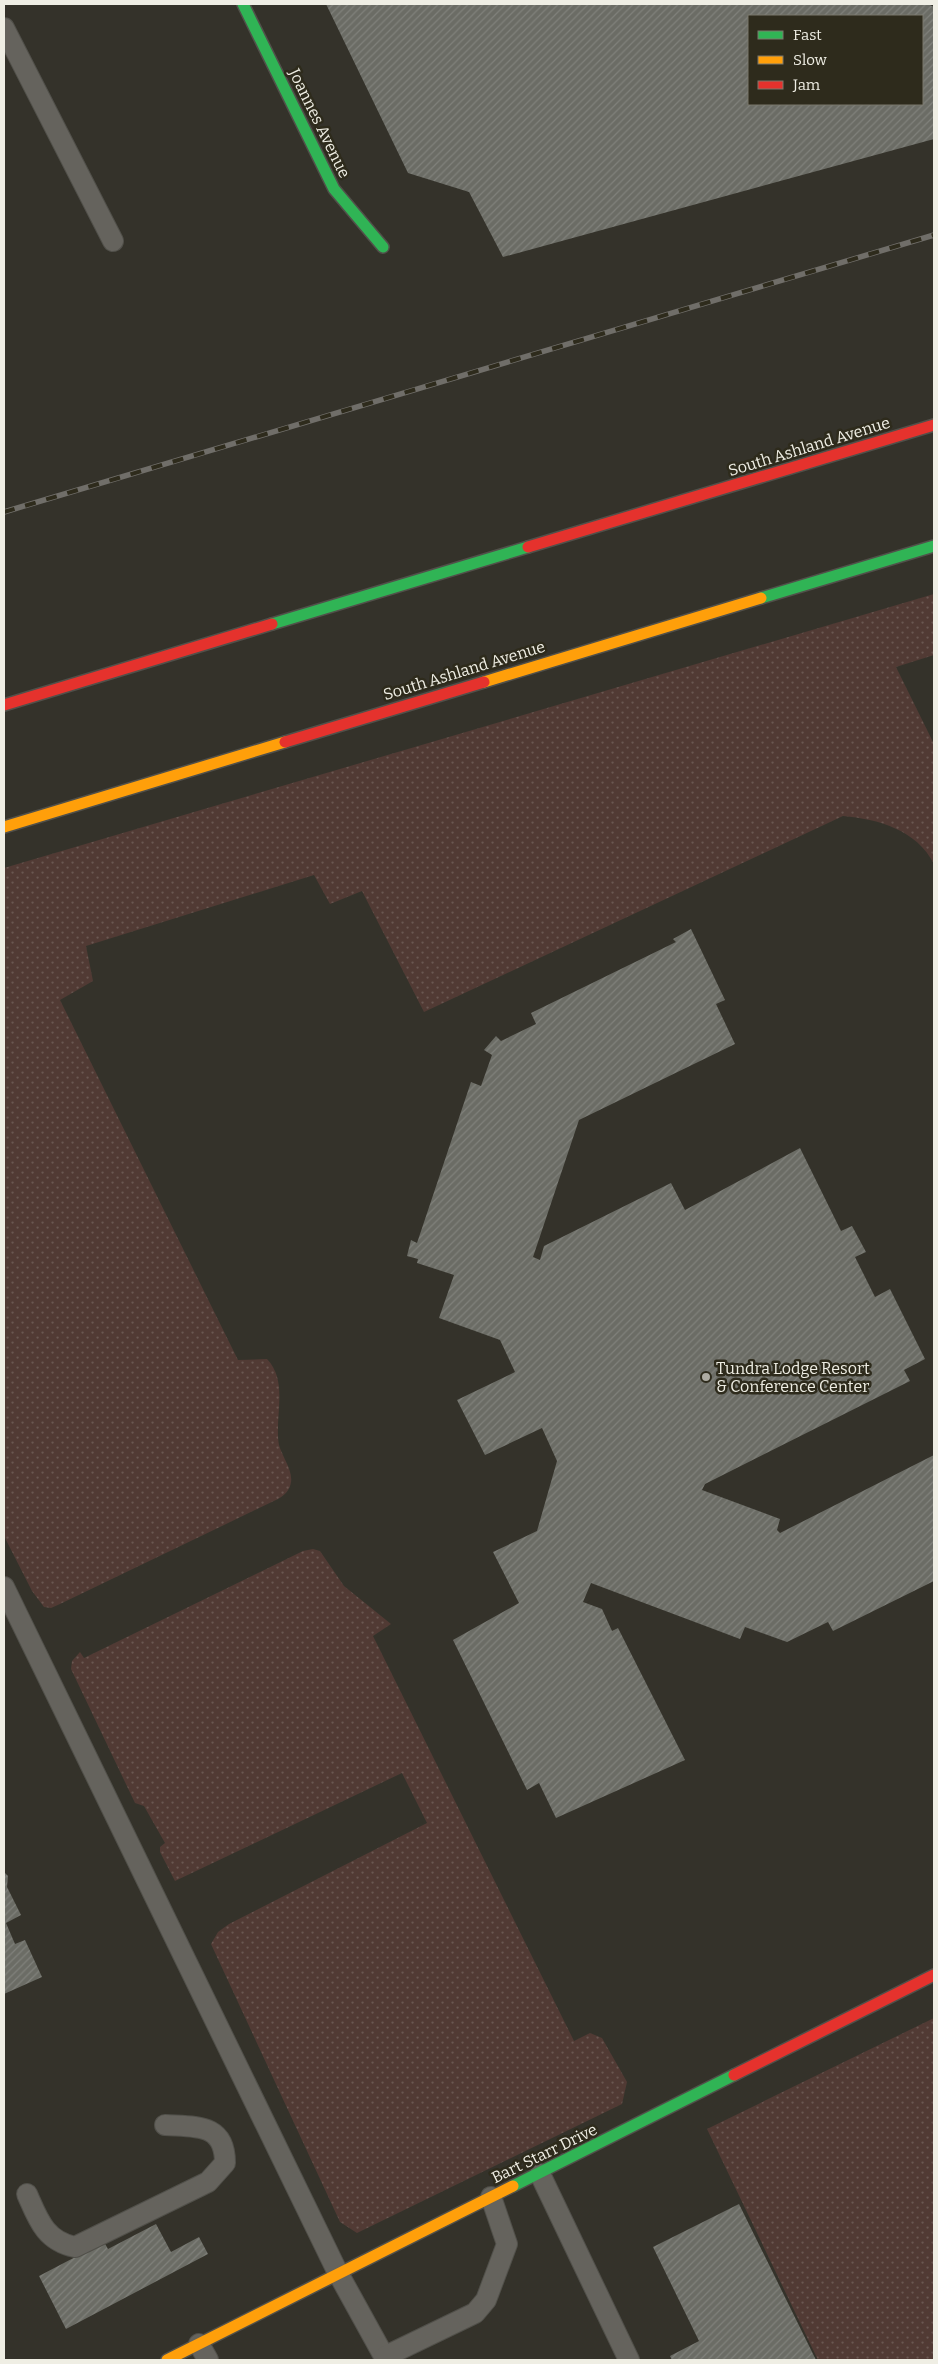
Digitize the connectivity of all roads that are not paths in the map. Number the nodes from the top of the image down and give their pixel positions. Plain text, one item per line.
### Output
1 (243, 4) edge
2 (4, 28) edge
3 (113, 241) dead end
4 (383, 247) dead end
5 (934, 425) edge
6 (934, 546) edge
7 (4, 705) edge
8 (4, 827) edge
9 (4, 1587) edge
10 (934, 1975) edge
11 (165, 2125) dead end
12 (540, 2174) junction
13 (27, 2194) dead end
14 (491, 2198) junction
15 (338, 2273) junction
16 (203, 2352) edge
17 (385, 2359) edge
18 (167, 2360) edge
19 (629, 2360) edge

1 - 4 main road, Joannes Avenue
2 - 3 lane
5 - 7 main road, South Ashland Avenue
6 - 8 main road, South Ashland Avenue
9 - 15 lane
10 - 12 main road, Bart Starr Drive
11 - 13 lane
12 - 14 main road, Bart Starr Drive
12 - 19 lane
14 - 15 main road, Bart Starr Drive
14 - 17 lane
15 - 16 main road, Bart Starr Drive
15 - 17 lane
16 - 18 main road, Bart Starr Drive

